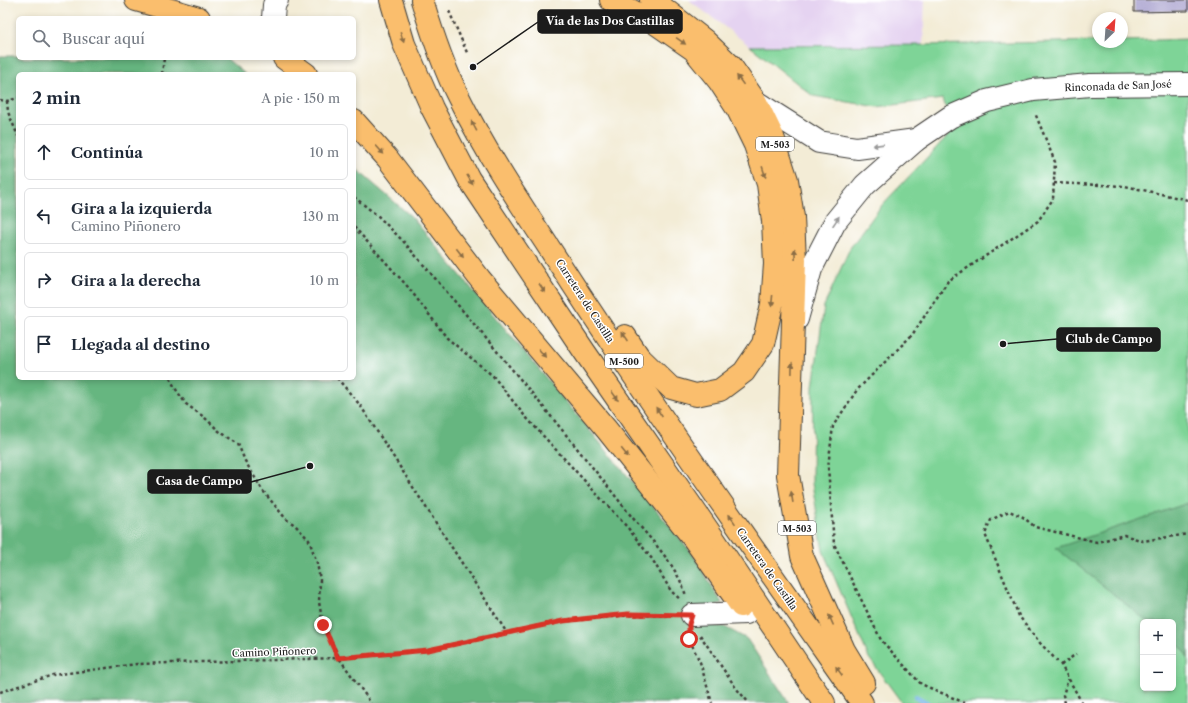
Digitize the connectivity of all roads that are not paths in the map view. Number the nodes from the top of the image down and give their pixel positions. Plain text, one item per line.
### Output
1 (136, 0) edge
2 (277, 0) edge
3 (391, 0) edge
4 (422, 0) edge
5 (611, 0) edge
6 (651, 0) edge
7 (193, 16) edge
8 (273, 16) edge
9 (288, 60) edge
10 (304, 72) edge
11 (1188, 84) edge
12 (756, 102) junction
13 (356, 123) edge
14 (916, 140) junction
15 (490, 156) junction
16 (793, 335) junction
17 (691, 610) road end
18 (746, 613) junction
19 (818, 703) edge
20 (824, 703) edge
21 (862, 703) edge
22 (877, 703) edge

1 - 7 highway
2 - 8 lane
3 -> 20 highway, M-500
15 -> 4 highway, Carretera de Castilla / M-500
5 -> 15 highway, M-500
12 -> 6 highway, M-503
9 - 10 highway
11 - 14 lane, Rinconada de San José
14 -> 12 lane
16 -> 12 highway, M-503
13 -> 18 highway
16 -> 14 lane, Rinconada de San José
21 -> 15 highway, Carretera de Castilla / M-500
22 -> 16 highway, M-503
17 - 18 lane
18 - 19 highway

